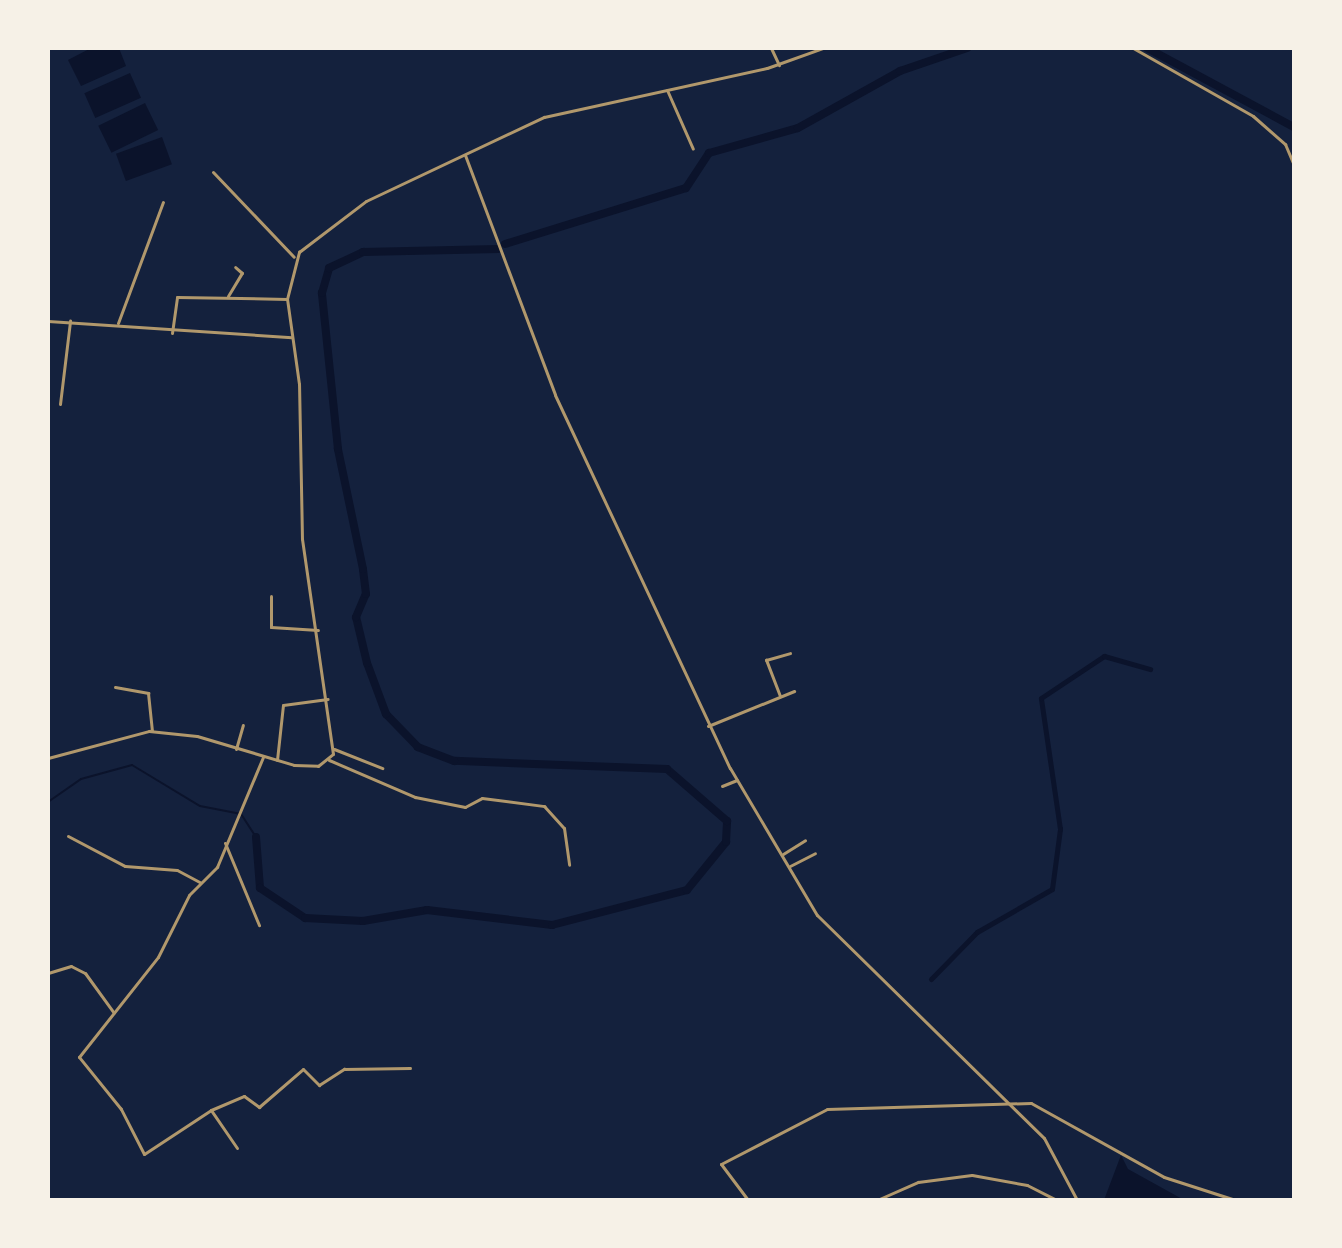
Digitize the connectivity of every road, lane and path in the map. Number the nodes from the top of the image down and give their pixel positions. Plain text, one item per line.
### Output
1 (771, 48) edge
2 (823, 48) edge
3 (1133, 48) edge
4 (779, 65) junction
5 (667, 90) junction
6 (693, 149) dead end
7 (464, 153) junction
8 (1294, 165) edge
9 (213, 172) dead end
10 (163, 202) dead end
11 (294, 257) junction
12 (235, 267) dead end
13 (228, 296) junction
14 (287, 299) junction
15 (48, 321) edge
16 (70, 321) junction
17 (118, 323) junction
18 (172, 333) junction
19 (292, 337) junction
20 (60, 404) dead end
21 (271, 596) dead end
22 (318, 630) junction
23 (790, 653) dead end
24 (115, 687) dead end
25 (794, 691) dead end
26 (780, 696) junction
27 (328, 699) junction
28 (243, 725) dead end
29 (708, 726) junction
30 (152, 731) junction
31 (236, 749) junction
32 (334, 749) junction
33 (263, 757) junction
34 (48, 758) edge
35 (277, 760) junction
36 (329, 760) junction
37 (382, 768) dead end
38 (738, 779) junction
39 (722, 786) dead end
40 (68, 836) dead end
41 (805, 840) dead end
42 (225, 843) junction
43 (815, 853) dead end
44 (783, 854) junction
45 (569, 865) dead end
46 (789, 866) junction
47 (200, 882) junction
48 (259, 925) dead end
49 (48, 973) edge
50 (114, 1013) junction
51 (410, 1068) dead end
52 (1014, 1106) junction
53 (211, 1110) junction
54 (237, 1148) dead end
55 (748, 1200) edge
56 (877, 1200) edge
57 (1057, 1200) edge
58 (1077, 1200) edge
59 (1235, 1200) edge

1 - 4 street
2 - 4 street
3 - 8 street
4 - 5 street
5 - 6 street
5 - 7 street
7 - 11 street
7 - 29 street
9 - 11 street
10 - 17 street
11 - 14 street
12 - 13 street
13 - 14 street
13 - 18 street
14 - 19 street
15 - 16 street
16 - 17 street
16 - 20 street
17 - 18 street
18 - 19 street
19 - 22 street
21 - 22 street
22 - 27 street
23 - 26 street
24 - 30 street
25 - 26 street
26 - 29 street
27 - 32 street
27 - 35 street
28 - 31 street
29 - 38 street
30 - 31 street
30 - 34 street
31 - 33 street
32 - 36 street
32 - 37 street
33 - 35 street
33 - 42 street
35 - 36 street
36 - 45 street
38 - 39 street
38 - 44 street
40 - 47 street
41 - 44 street
42 - 47 street
42 - 48 street
43 - 46 street
44 - 46 street
46 - 52 street
47 - 50 street
49 - 50 street
50 - 53 street
51 - 53 street
52 - 55 street
52 - 58 street
52 - 59 street
53 - 54 street
56 - 57 street

